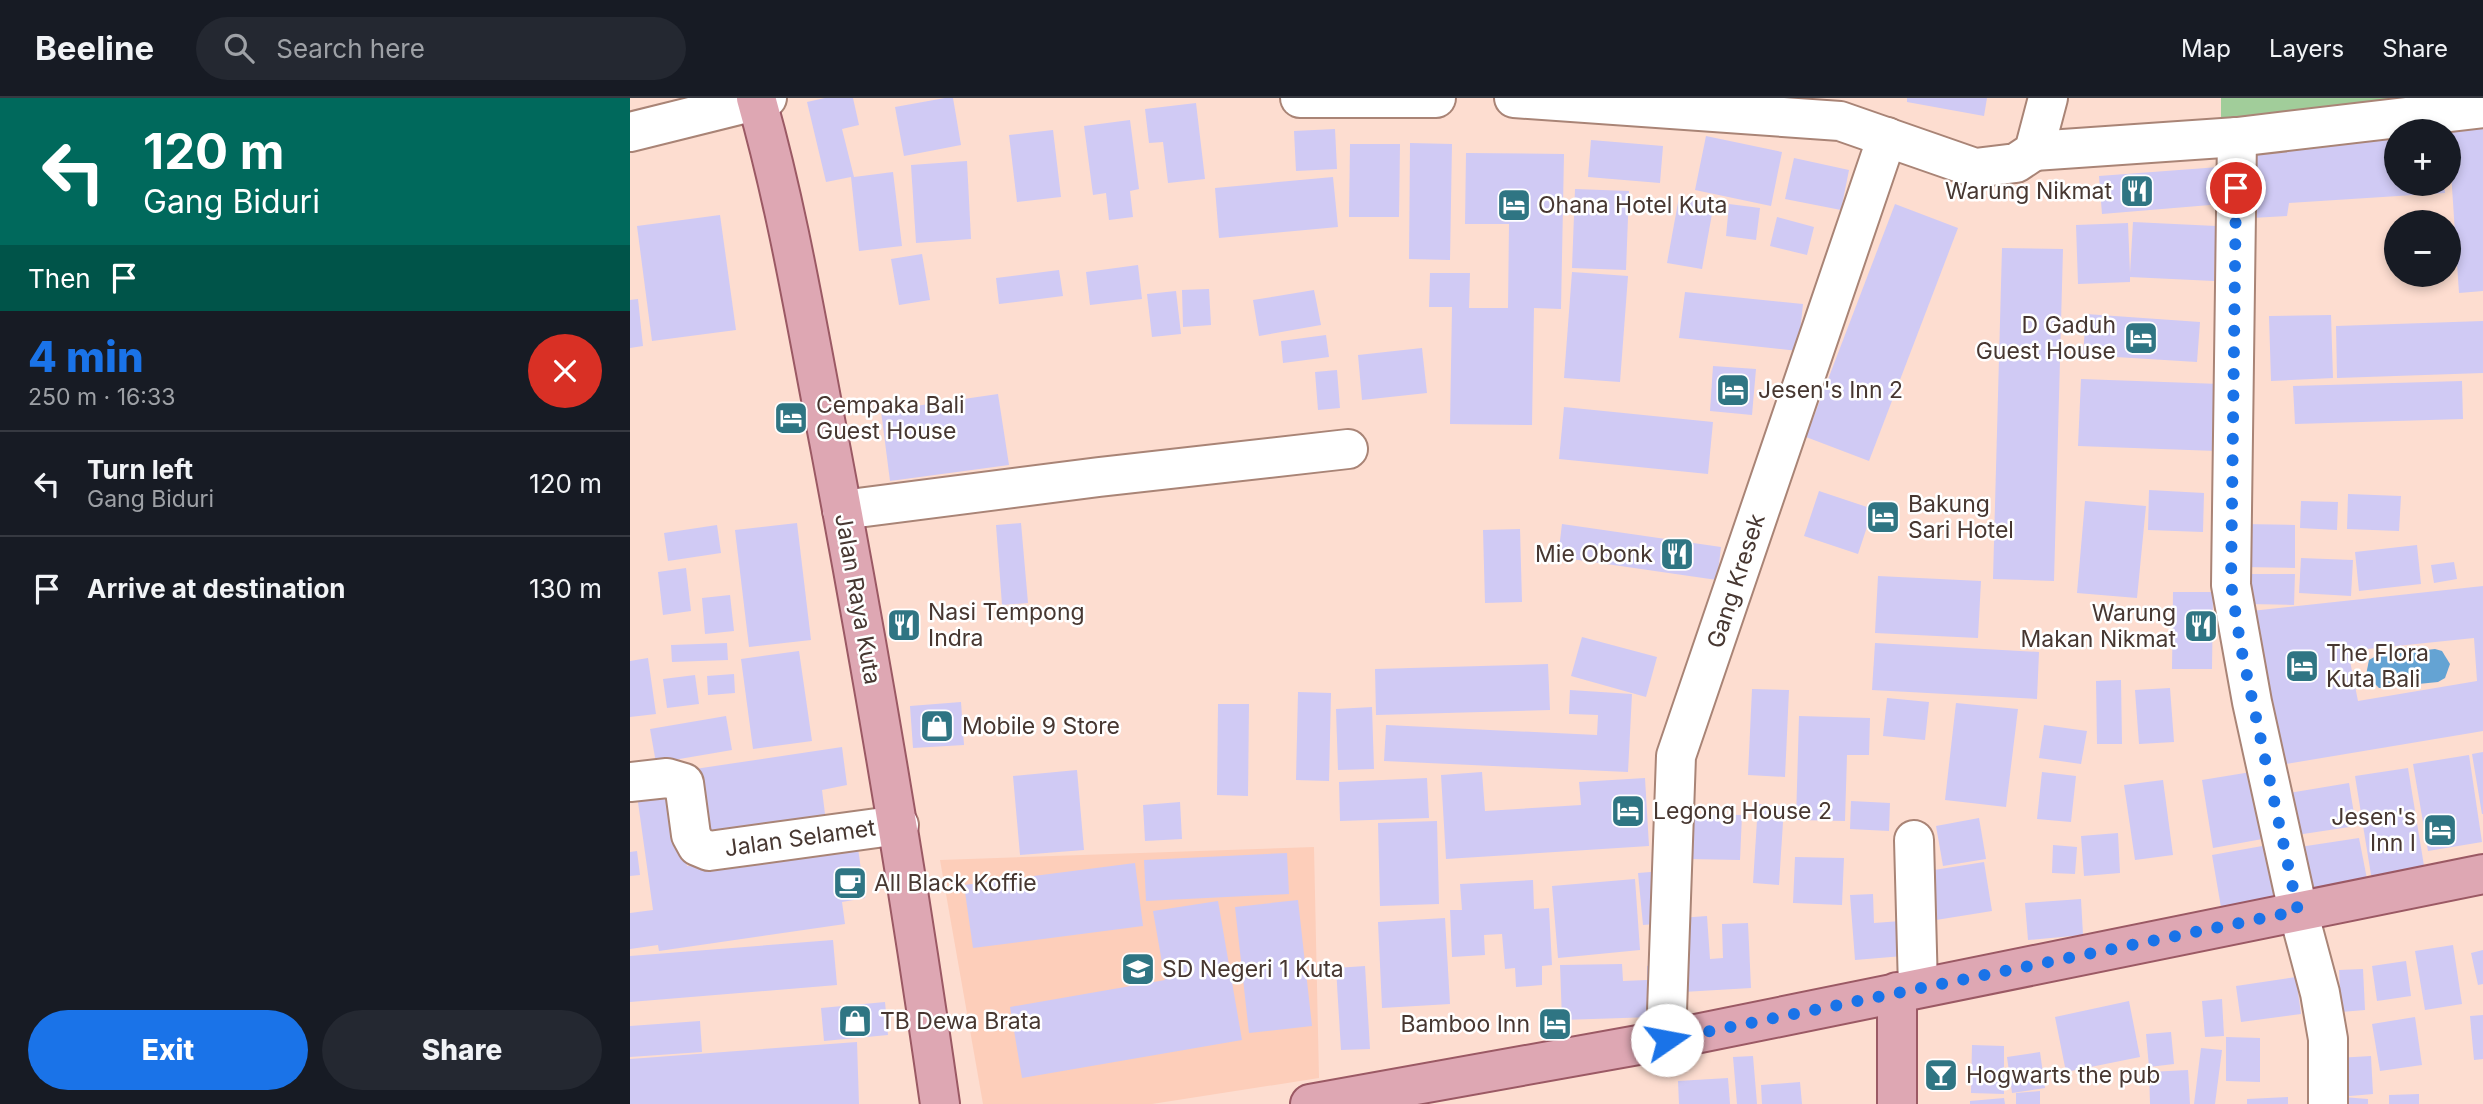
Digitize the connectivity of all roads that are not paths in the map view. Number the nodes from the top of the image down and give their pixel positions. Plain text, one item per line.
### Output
1 (1300, 98) edge
2 (1436, 98) edge
3 (1514, 98) edge
4 (2048, 98) edge
5 (760, 99) edge
6 (1359, 99) edge
7 (1648, 103) edge
8 (1806, 108) edge
9 (2483, 108) edge
10 (630, 132) edge
11 (1887, 137) junction
12 (2237, 137) junction
13 (2034, 151) junction
14 (1348, 449) dead end
15 (842, 510) junction
16 (630, 782) edge
17 (899, 825) junction
18 (1914, 840) dead end
19 (2483, 874) edge
20 (2298, 911) junction
21 (1908, 990) junction
22 (1667, 1040) junction
23 (940, 1104) edge
24 (1310, 1104) edge
25 (1897, 1104) edge
26 (2328, 1104) edge

1 - 6 street
2 - 6 street
3 - 7 street
4 - 13 street
5 - 10 street
5 - 15 main road, Jalan Raya Kuta
7 - 8 street
8 - 11 street
9 - 12 street
11 - 13 street
11 - 22 street, Gang Kresek
12 - 13 street
12 - 20 street
14 - 15 street
15 - 17 main road, Jalan Raya Kuta
16 - 17 street, Jalan Selamet
17 - 23 main road, Jalan Raya Kuta
18 - 21 street
19 - 20 main road
20 - 21 main road
20 - 26 street
21 - 22 main road
21 - 25 main road
22 - 24 main road

